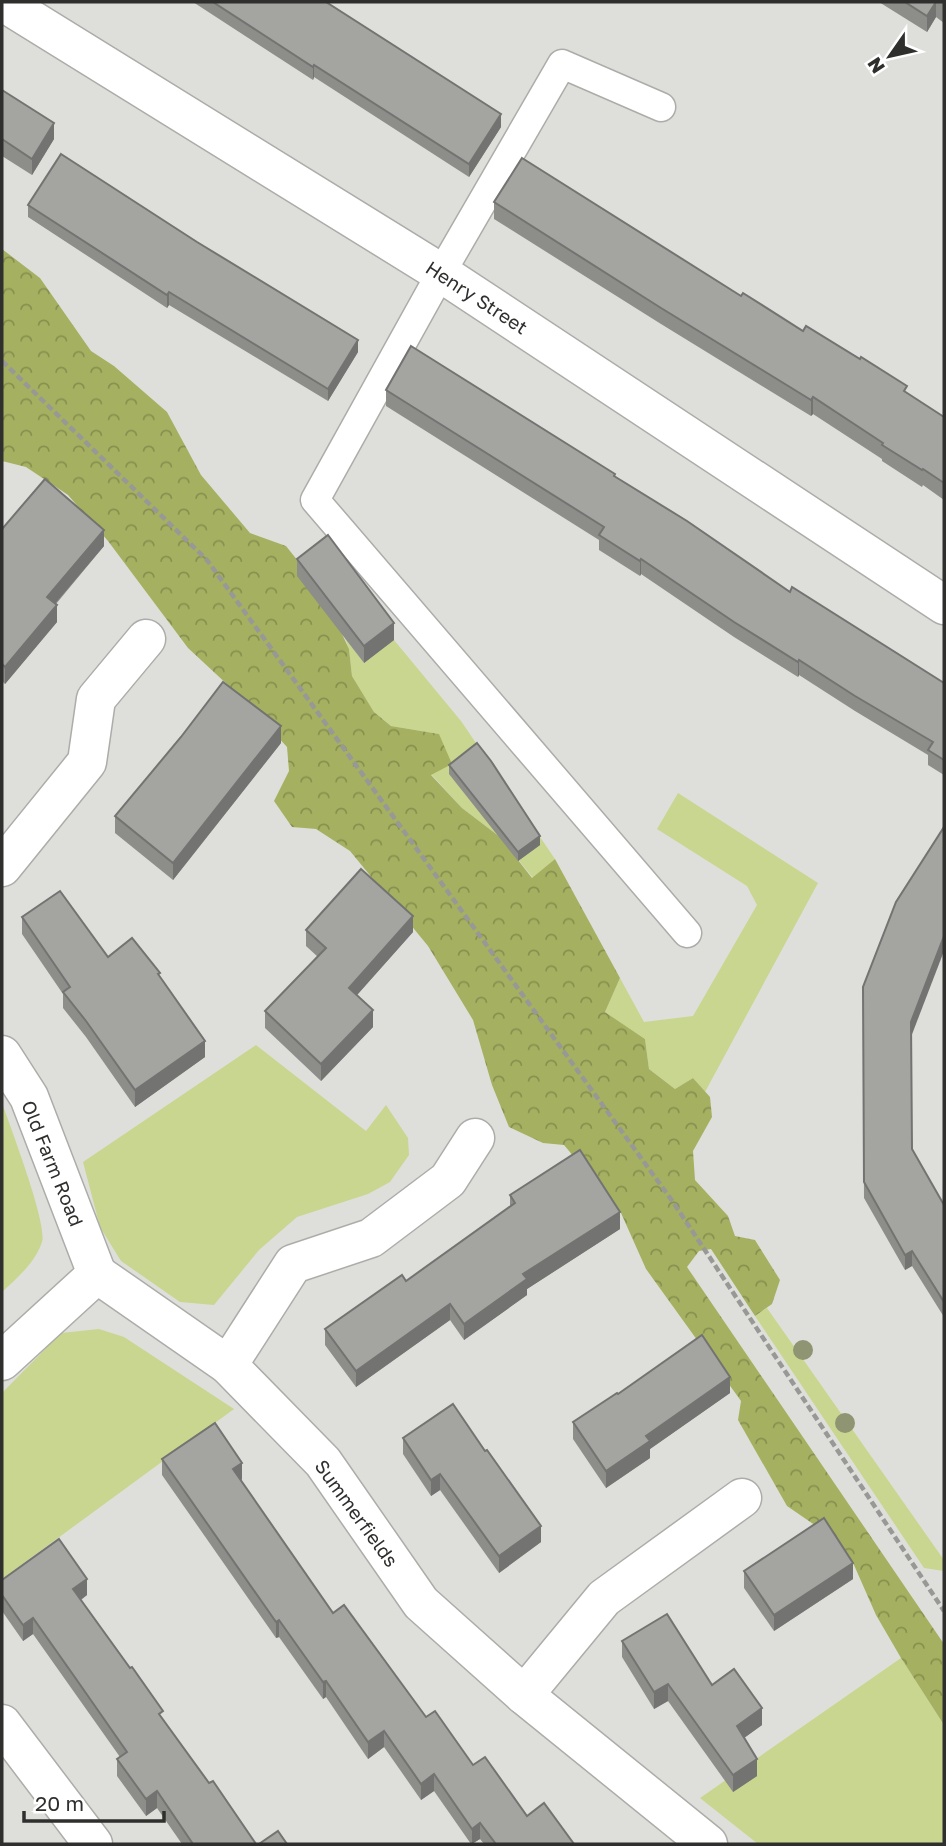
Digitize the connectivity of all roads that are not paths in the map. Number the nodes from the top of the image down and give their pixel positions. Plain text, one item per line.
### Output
1 (3, 2) edge
2 (661, 107) dead end
3 (441, 273) junction
4 (944, 605) edge
5 (146, 639) dead end
6 (2, 867) edge
7 (687, 933) dead end
8 (2, 1055) edge
9 (475, 1138) dead end
10 (97, 1274) junction
11 (2, 1361) edge
12 (228, 1366) junction
13 (742, 1498) dead end
14 (524, 1695) junction
15 (2, 1724) edge
16 (93, 1844) edge
17 (708, 1844) edge

1 - 3 street, Henry Street
2 - 3 lane
3 - 4 street, Henry Street
3 - 7 lane
5 - 6 street
8 - 10 street, Old Farm Road
9 - 12 street
10 - 11 street
10 - 12 street, Summerfields
12 - 14 street, Summerfields
13 - 14 street
14 - 17 street, Summerfields
15 - 16 street

